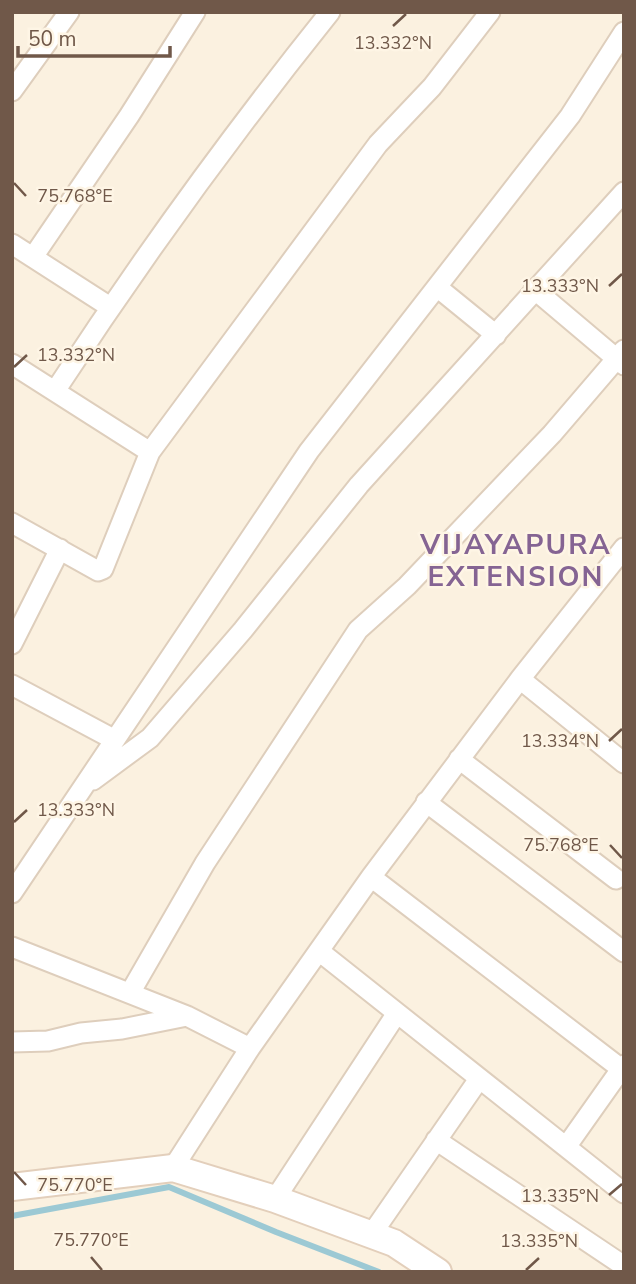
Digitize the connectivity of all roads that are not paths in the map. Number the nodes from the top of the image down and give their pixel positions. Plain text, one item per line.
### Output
1 (69, 12) edge
2 (195, 12) edge
3 (330, 12) edge
4 (489, 12) edge
5 (624, 32) edge
6 (12, 91) edge
7 (624, 192) edge
8 (12, 244) edge
9 (33, 257) junction
10 (437, 287) junction
11 (534, 289) junction
12 (110, 307) junction
13 (496, 335) junction
14 (621, 358) edge
15 (12, 364) edge
16 (55, 391) junction
17 (150, 452) junction
18 (12, 523) edge
19 (624, 548) edge
20 (61, 549) junction
21 (12, 644) edge
22 (520, 679) junction
23 (12, 685) edge
24 (115, 740) junction
25 (620, 752) edge
26 (458, 759) junction
27 (82, 789) junction
28 (426, 802) junction
29 (372, 877) junction
30 (616, 879) dead end
31 (12, 893) edge
32 (12, 947) edge
33 (319, 951) junction
34 (624, 952) edge
35 (130, 993) junction
36 (397, 1013) junction
37 (187, 1016) junction
38 (12, 1042) edge
39 (250, 1048) junction
40 (623, 1068) edge
41 (479, 1079) junction
42 (436, 1140) junction
43 (566, 1147) junction
44 (173, 1168) junction
45 (12, 1187) edge
46 (624, 1193) edge
47 (275, 1199) junction
48 (371, 1234) junction
49 (624, 1266) edge
50 (438, 1272) edge

1 - 6 street
2 - 9 street
3 - 12 street
4 - 17 street
5 - 10 street
7 - 11 street
8 - 9 street
9 - 12 street
10 - 13 street
10 - 24 street
11 - 13 street
11 - 14 street
12 - 16 street
13 - 27 street
14 - 35 street
15 - 16 street
16 - 17 street
17 - 20 street
18 - 20 street
19 - 22 street
20 - 21 street
22 - 25 street
22 - 26 street
23 - 24 street
24 - 27 street
26 - 28 street
26 - 30 street
27 - 31 street
28 - 29 street
28 - 34 street
29 - 33 street
29 - 40 street
32 - 35 street
33 - 36 street
33 - 39 street
35 - 37 street
36 - 41 street
36 - 47 street
37 - 38 street
37 - 39 street
39 - 44 street
40 - 43 street
41 - 42 street
41 - 43 street
42 - 48 street
42 - 49 street
43 - 46 street
44 - 45 street
44 - 47 street
47 - 48 street
48 - 50 street

